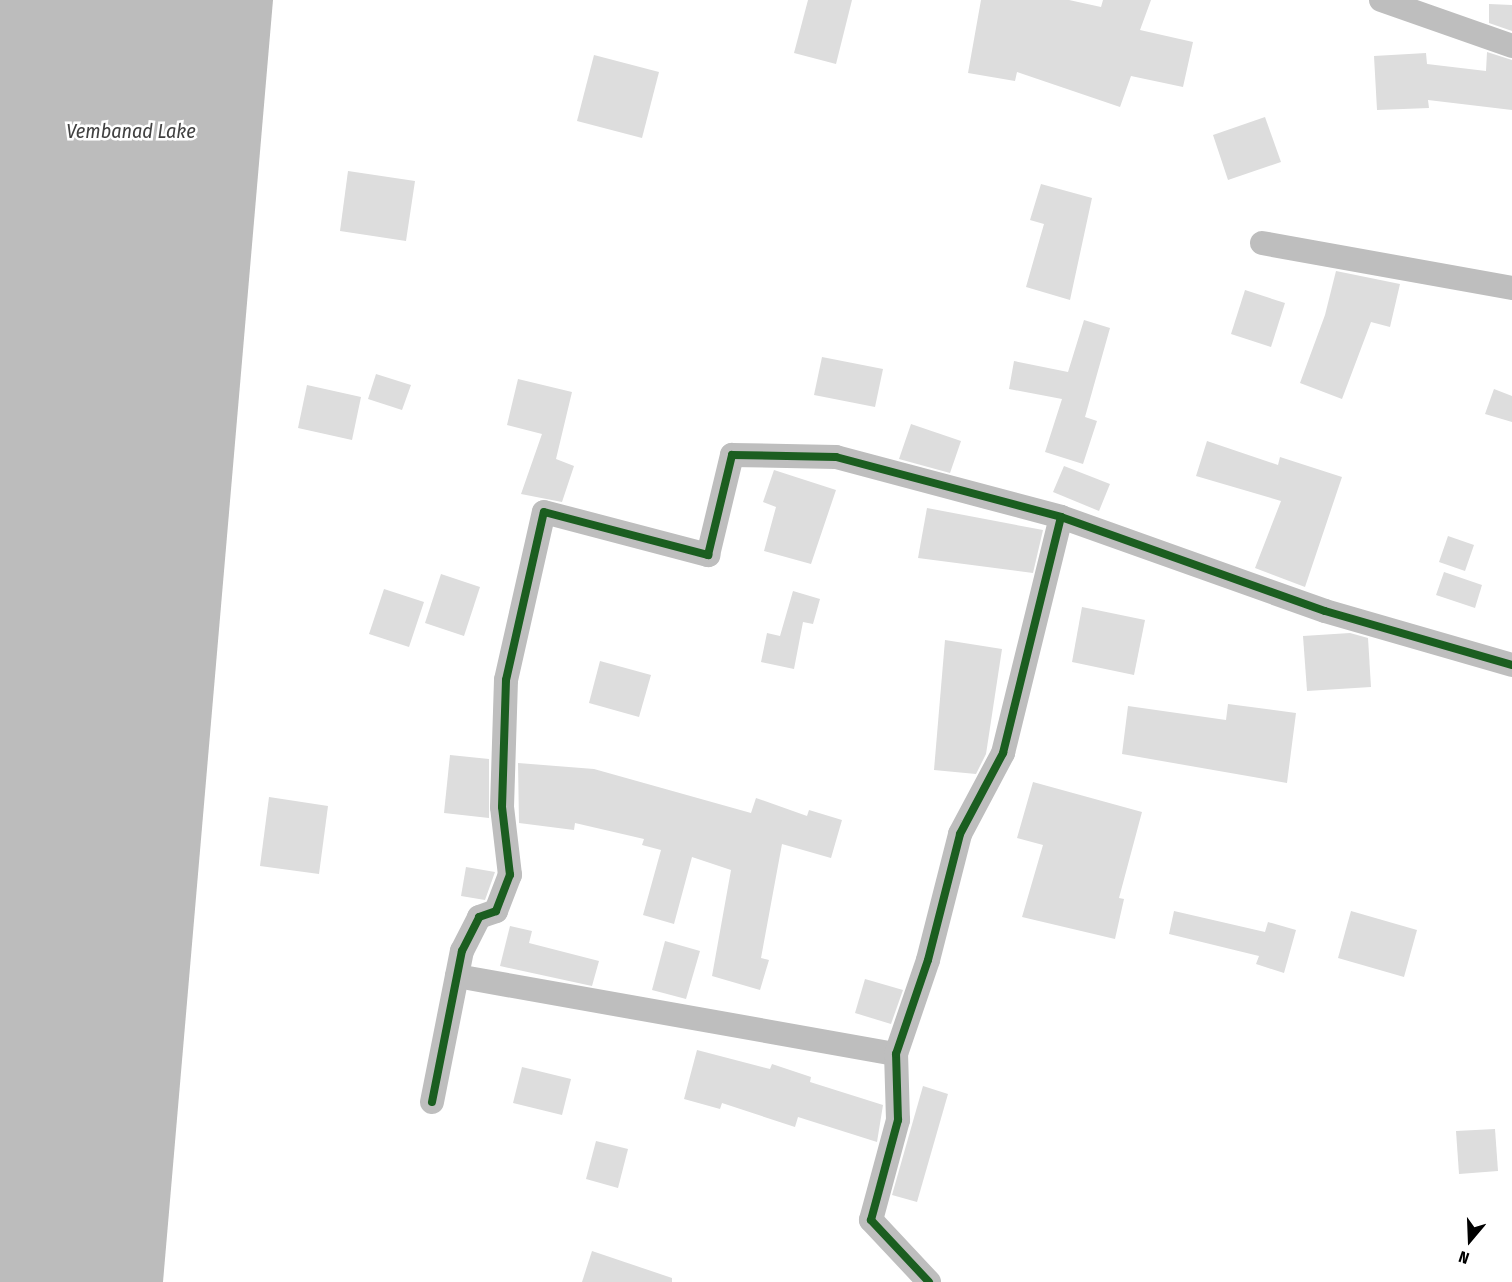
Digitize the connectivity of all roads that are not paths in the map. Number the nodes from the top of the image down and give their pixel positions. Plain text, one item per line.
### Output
1 (1381, 0) edge
2 (1512, 46) edge
3 (1262, 243) dead end
4 (1512, 288) edge
5 (1061, 517) junction
6 (1512, 665) edge
7 (457, 976) junction
8 (896, 1054) junction
9 (432, 1102) dead end
10 (929, 1282) edge

1 - 2 street
3 - 4 street
5 - 6 street
5 - 7 street
5 - 8 street
7 - 8 street
7 - 9 street
8 - 10 street

